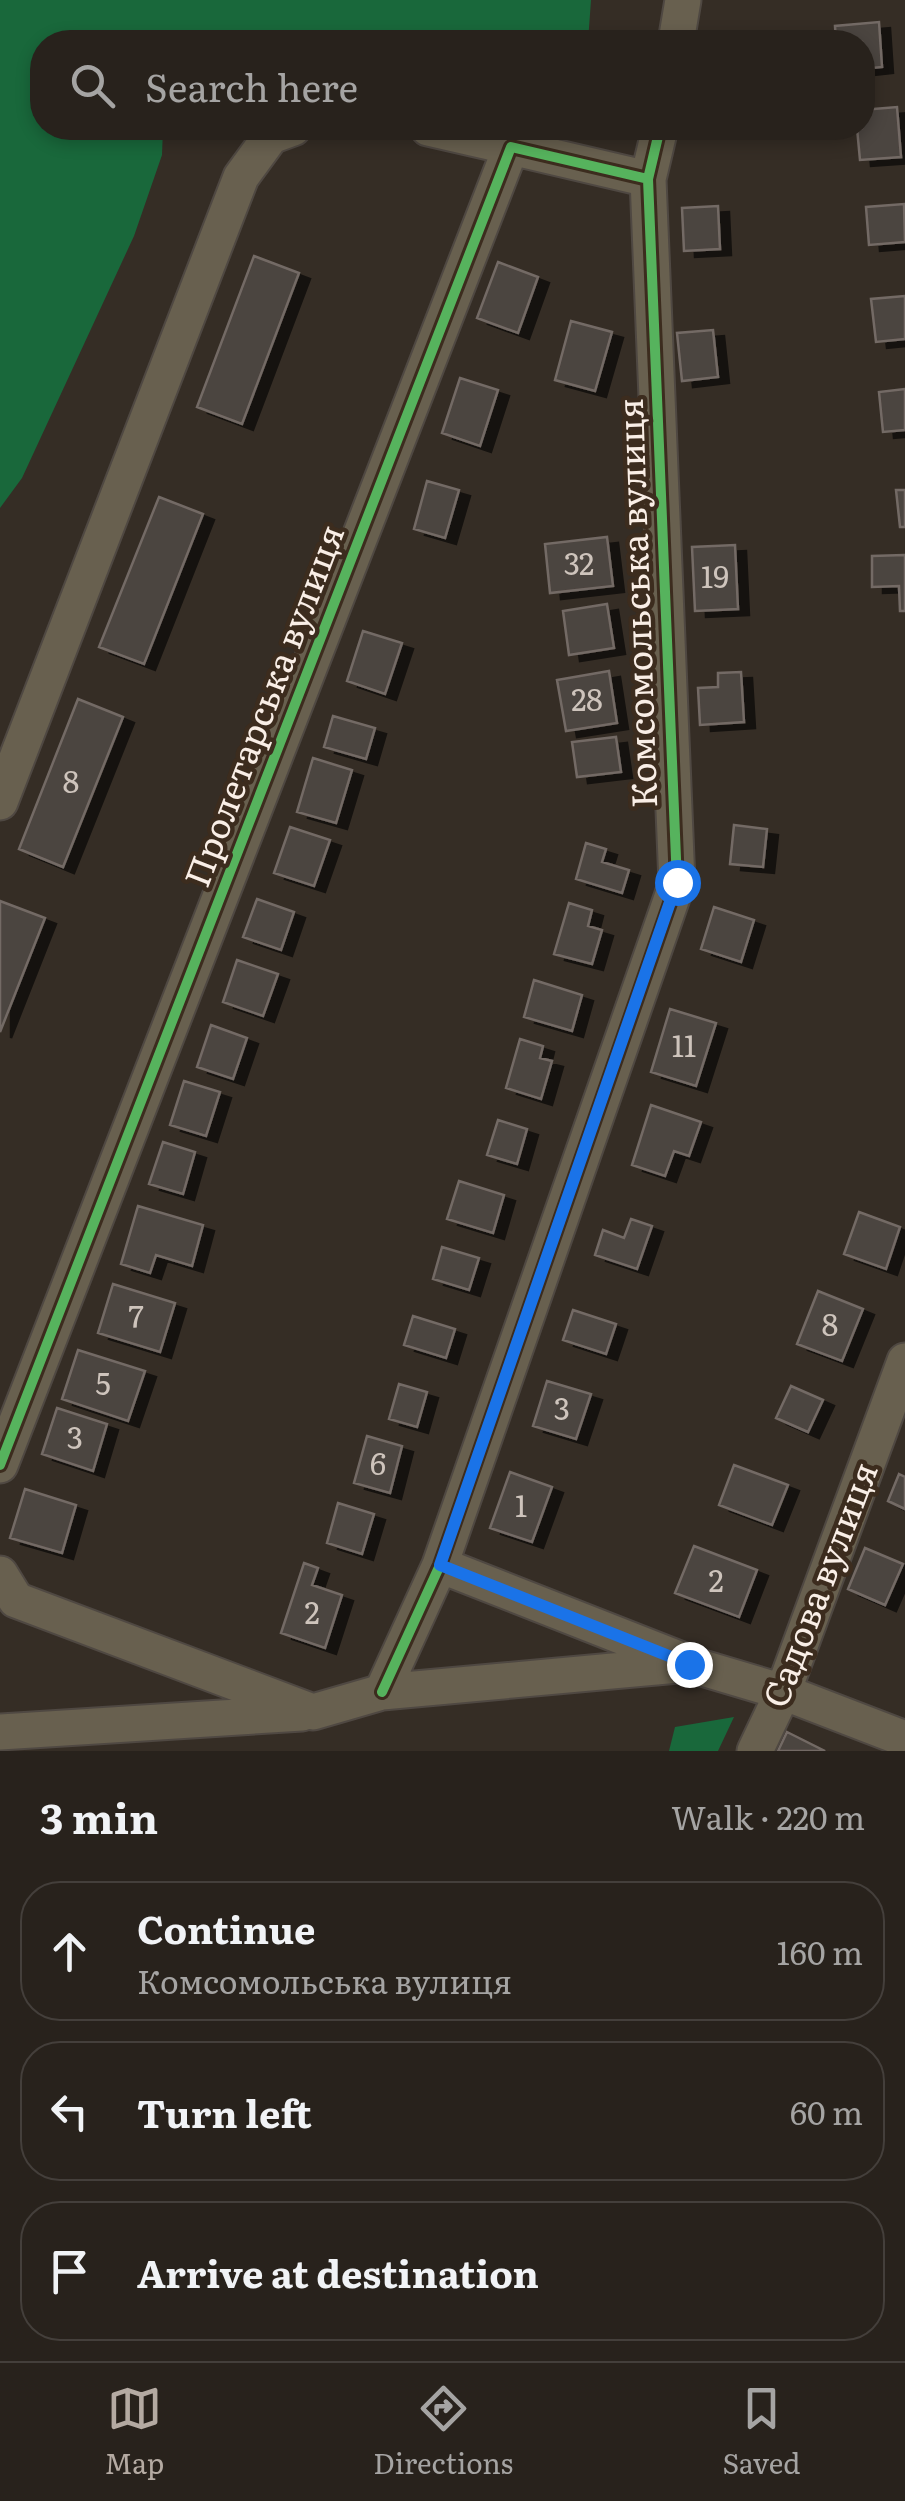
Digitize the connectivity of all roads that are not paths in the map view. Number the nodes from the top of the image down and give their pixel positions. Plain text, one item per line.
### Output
1 (683, 0) edge
2 (678, 30) edge
3 (268, 140) edge
4 (481, 140) edge
5 (657, 140) edge
6 (512, 147) junction
7 (648, 178) junction
8 (0, 802) edge
9 (905, 1361) edge
10 (0, 1465) edge
11 (440, 1565) junction
12 (0, 1574) edge
13 (689, 1664) junction
14 (382, 1692) junction
15 (783, 1692) junction
16 (313, 1712) junction
17 (0, 1732) edge
18 (905, 1739) edge
19 (755, 1751) edge

1 - 2 street
3 - 8 street
4 - 6 street
5 - 7 street
6 - 7 street
6 - 10 street, Пролетарська вулиця
7 - 11 street, Комсомольська вулиця
9 - 15 street, Садова вулиця
11 - 13 street
11 - 14 street, Комсомольська вулиця
12 - 16 street
13 - 14 street
13 - 15 street
14 - 16 street
15 - 18 street
15 - 19 street, Садова вулиця
16 - 17 street

